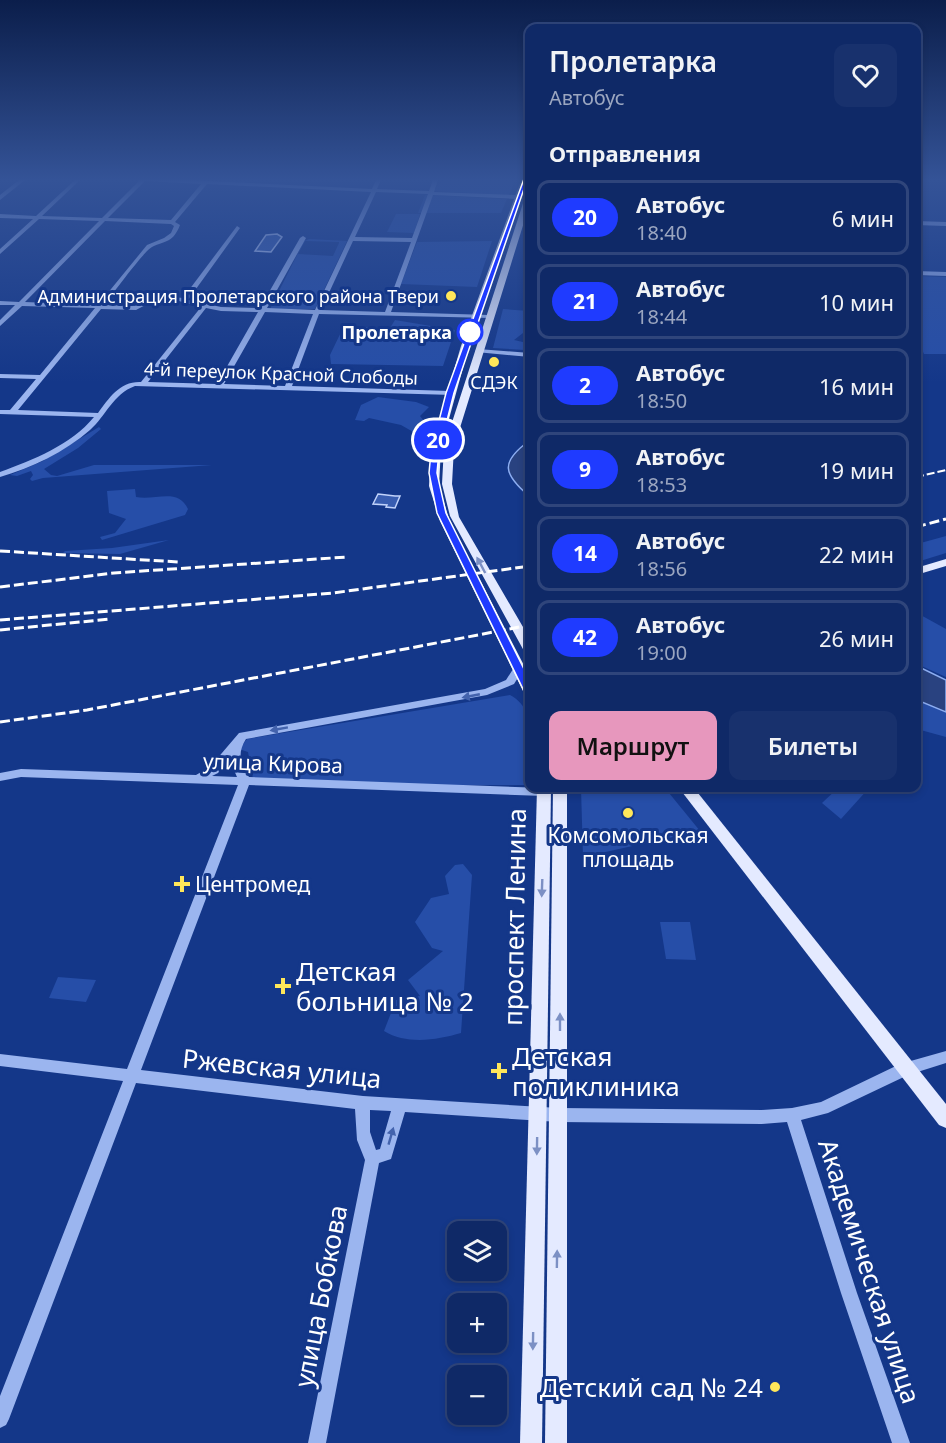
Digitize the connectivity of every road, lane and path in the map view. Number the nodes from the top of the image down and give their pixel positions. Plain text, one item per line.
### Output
1 (76, 247) edge
2 (148, 247) edge
3 (223, 247) edge
4 (298, 247) edge
5 (346, 247) edge
6 (412, 247) edge
7 (500, 247) edge
8 (512, 247) edge
9 (921, 273) edge
10 (490, 274) junction
11 (946, 274) edge
12 (503, 278) junction
13 (184, 301) junction
14 (0, 303) edge
15 (20, 304) junction
16 (205, 306) junction
17 (100, 307) junction
18 (263, 311) junction
19 (317, 312) junction
20 (387, 314) junction
21 (475, 317) junction
22 (489, 317) junction
23 (0, 324) edge
24 (465, 346) junction
25 (478, 351) junction
26 (525, 355) edge
27 (0, 376) edge
28 (41, 377) junction
29 (143, 384) junction
30 (220, 386) junction
31 (288, 388) junction
32 (450, 393) junction
33 (463, 398) junction
34 (0, 412) edge
35 (12, 412) junction
36 (100, 415) junction
37 (0, 475) edge
38 (451, 521) junction
39 (946, 562) edge
40 (921, 570) edge
41 (525, 643) edge
42 (519, 668) junction
43 (525, 681) edge
44 (243, 736) junction
45 (0, 777) edge
46 (196, 780) junction
47 (245, 780) junction
48 (525, 788) edge
49 (550, 792) edge
50 (550, 792) edge
51 (689, 792) edge
52 (946, 1058) edge
53 (0, 1060) edge
54 (905, 1069) junction
55 (131, 1076) junction
56 (363, 1103) junction
57 (400, 1105) junction
58 (537, 1114) junction
59 (560, 1115) junction
60 (792, 1115) junction
61 (946, 1119) edge
62 (373, 1158) junction
63 (0, 1419) edge
64 (317, 1443) edge
65 (531, 1443) edge
66 (556, 1443) edge
67 (901, 1443) edge

1 - 15 street
2 - 17 street
3 - 13 street
4 - 18 street
5 - 19 street
6 - 20 street
7 - 10 main road
8 - 12 main road
9 - 11 street
10 - 12 main road
10 - 21 main road
12 - 22 main road
13 - 16 street
13 - 17 street
14 - 15 street
15 - 17 street
15 - 23 street
16 - 18 street
16 - 29 street
17 - 28 street
18 - 19 street
18 - 30 street
19 - 20 street
19 - 31 street
20 - 21 street
21 - 22 street
21 - 24 main road
22 - 25 main road
24 - 25 main road
24 - 32 main road
25 - 26 street
25 - 33 main road
27 - 28 street
28 - 35 street
29 - 30 street, 4-й переулок Красной Слободы
29 - 36 street, 4-й переулок Красной Слободы
30 - 31 street, 4-й переулок Красной Слободы
31 - 32 street, 4-й переулок Красной Слободы
32 - 33 main road
32 - 38 main road
33 - 38 main road
34 - 35 street
35 - 36 street
36 - 37 street, 4-й переулок Красной Слободы
41 -> 38 main road
38 - 42 main road
39 - 40 main road
42 - 43 main road
42 -> 44 street
44 - 46 street
44 - 47 street
45 - 46 street, улица Кирова
46 - 47 street, улица Кирова
47 - 48 street, улица Кирова
47 - 55 street
49 -> 58 main road, проспект Ленина
59 -> 50 main road, проспект Ленина
51 - 54 main road
52 - 54 street, Ржевская улица
53 - 55 street, Ржевская улица
54 - 60 street, Ржевская улица
54 - 61 main road
55 - 56 street, Ржевская улица
55 - 63 street
56 - 57 street, Ржевская улица
56 - 62 street, улица Бобкова
57 - 58 street, Ржевская улица
62 -> 57 street
58 - 59 street, Ржевская улица
58 -> 65 main road, проспект Ленина
59 - 60 street, Ржевская улица
66 -> 59 main road, проспект Ленина
60 - 67 street, Академическая улица
62 - 64 street, улица Бобкова

